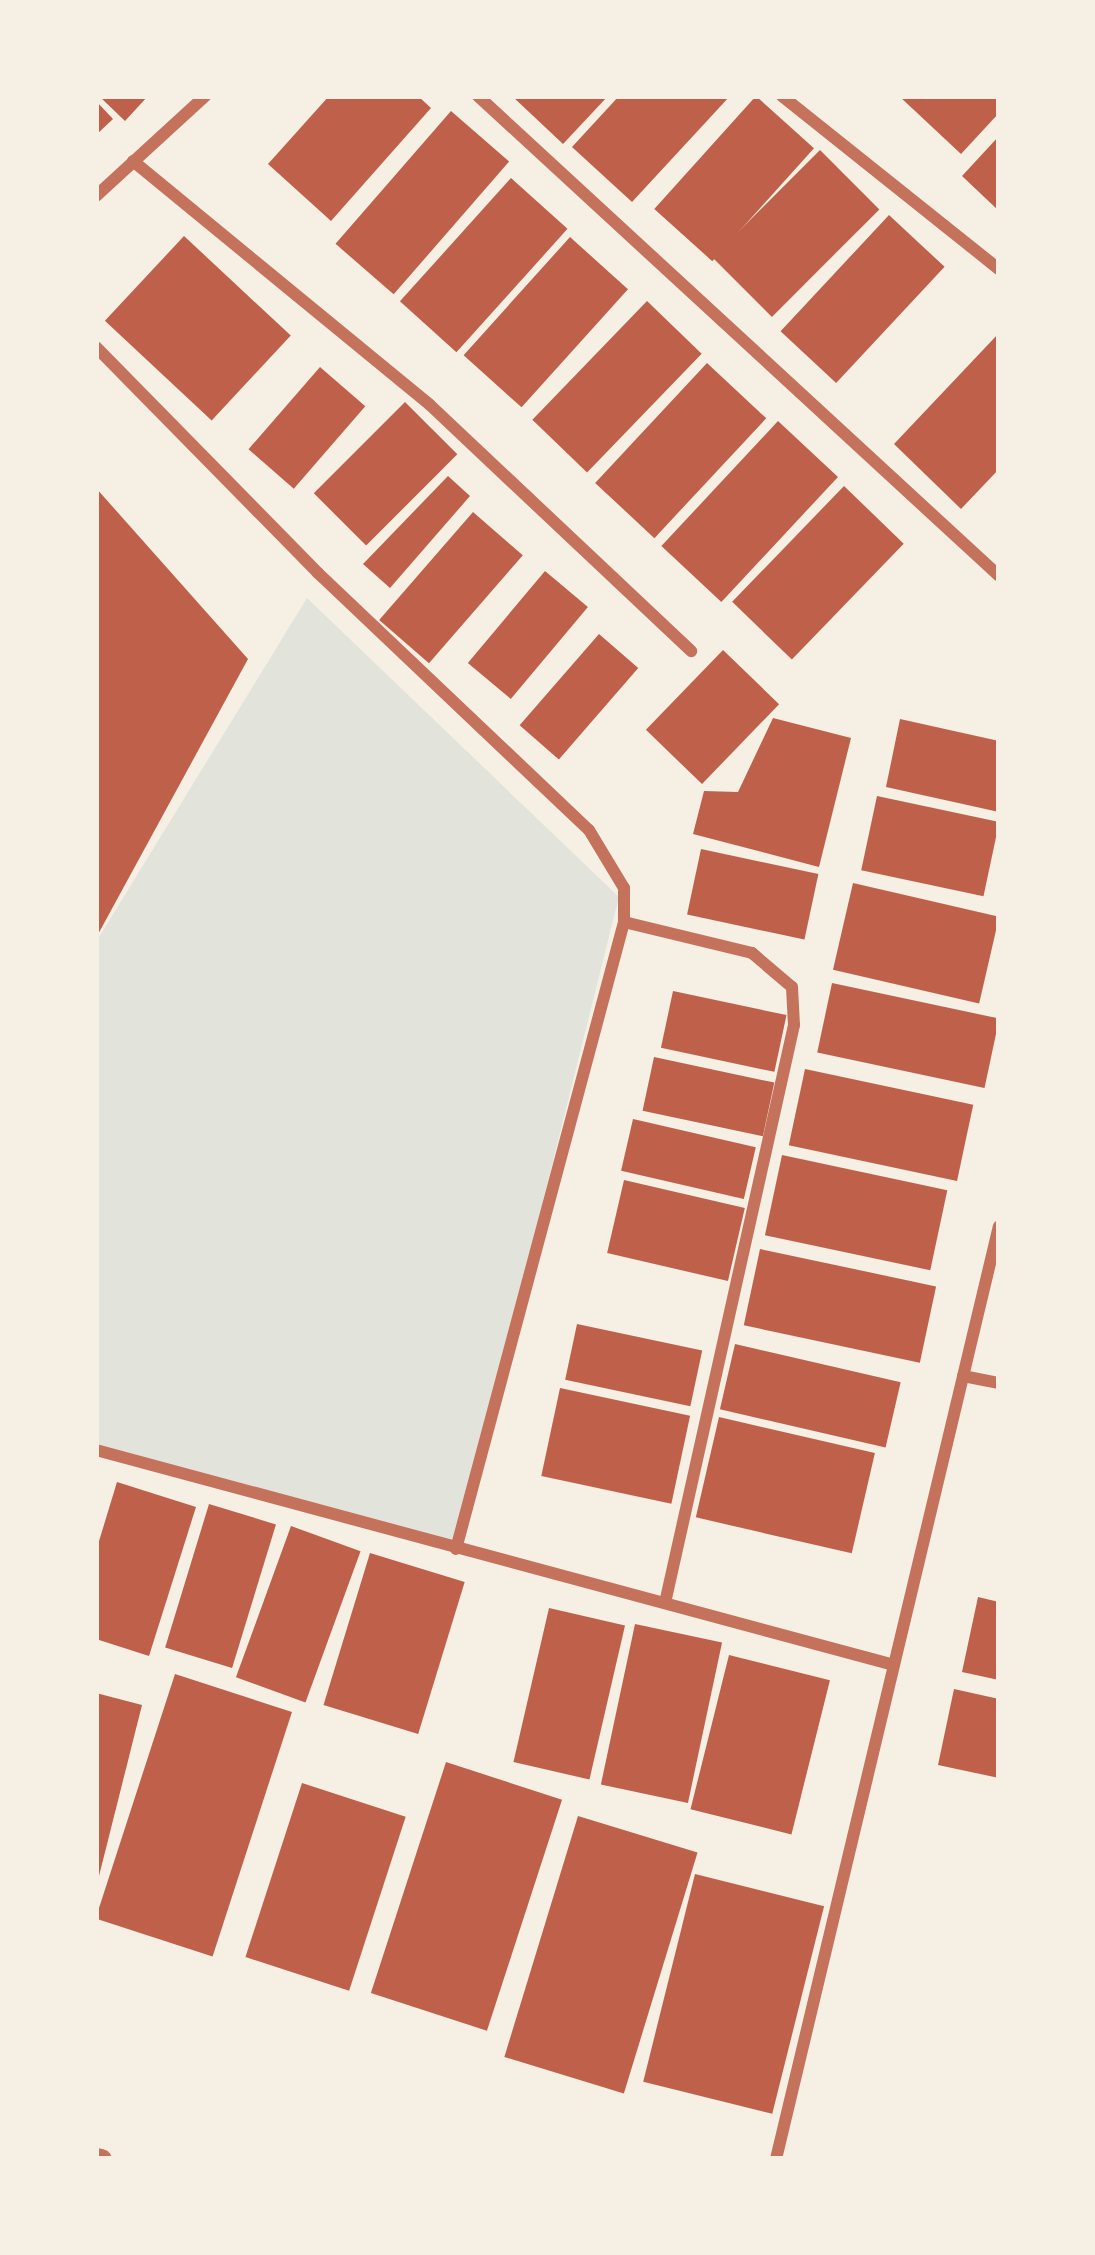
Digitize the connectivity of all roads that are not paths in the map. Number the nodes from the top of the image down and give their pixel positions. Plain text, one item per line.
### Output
1 (206, 96) edge
2 (478, 96) edge
3 (782, 96) edge
4 (133, 161) junction
5 (96, 196) edge
6 (999, 268) edge
7 (96, 347) edge
8 (999, 576) edge
9 (691, 651) dead end
10 (624, 922) junction
11 (999, 1226) edge
12 (963, 1376) junction
13 (999, 1383) edge
14 (96, 1450) edge
15 (456, 1549) junction
16 (665, 1604) junction
17 (894, 1665) junction
18 (776, 2159) edge

1 - 4 street
2 - 8 street
3 - 6 street
4 - 5 street
4 - 9 street
7 - 10 street
10 - 15 street
10 - 16 street
11 - 12 street
12 - 13 street
12 - 17 street
14 - 15 street
15 - 16 street
16 - 17 street
17 - 18 street

